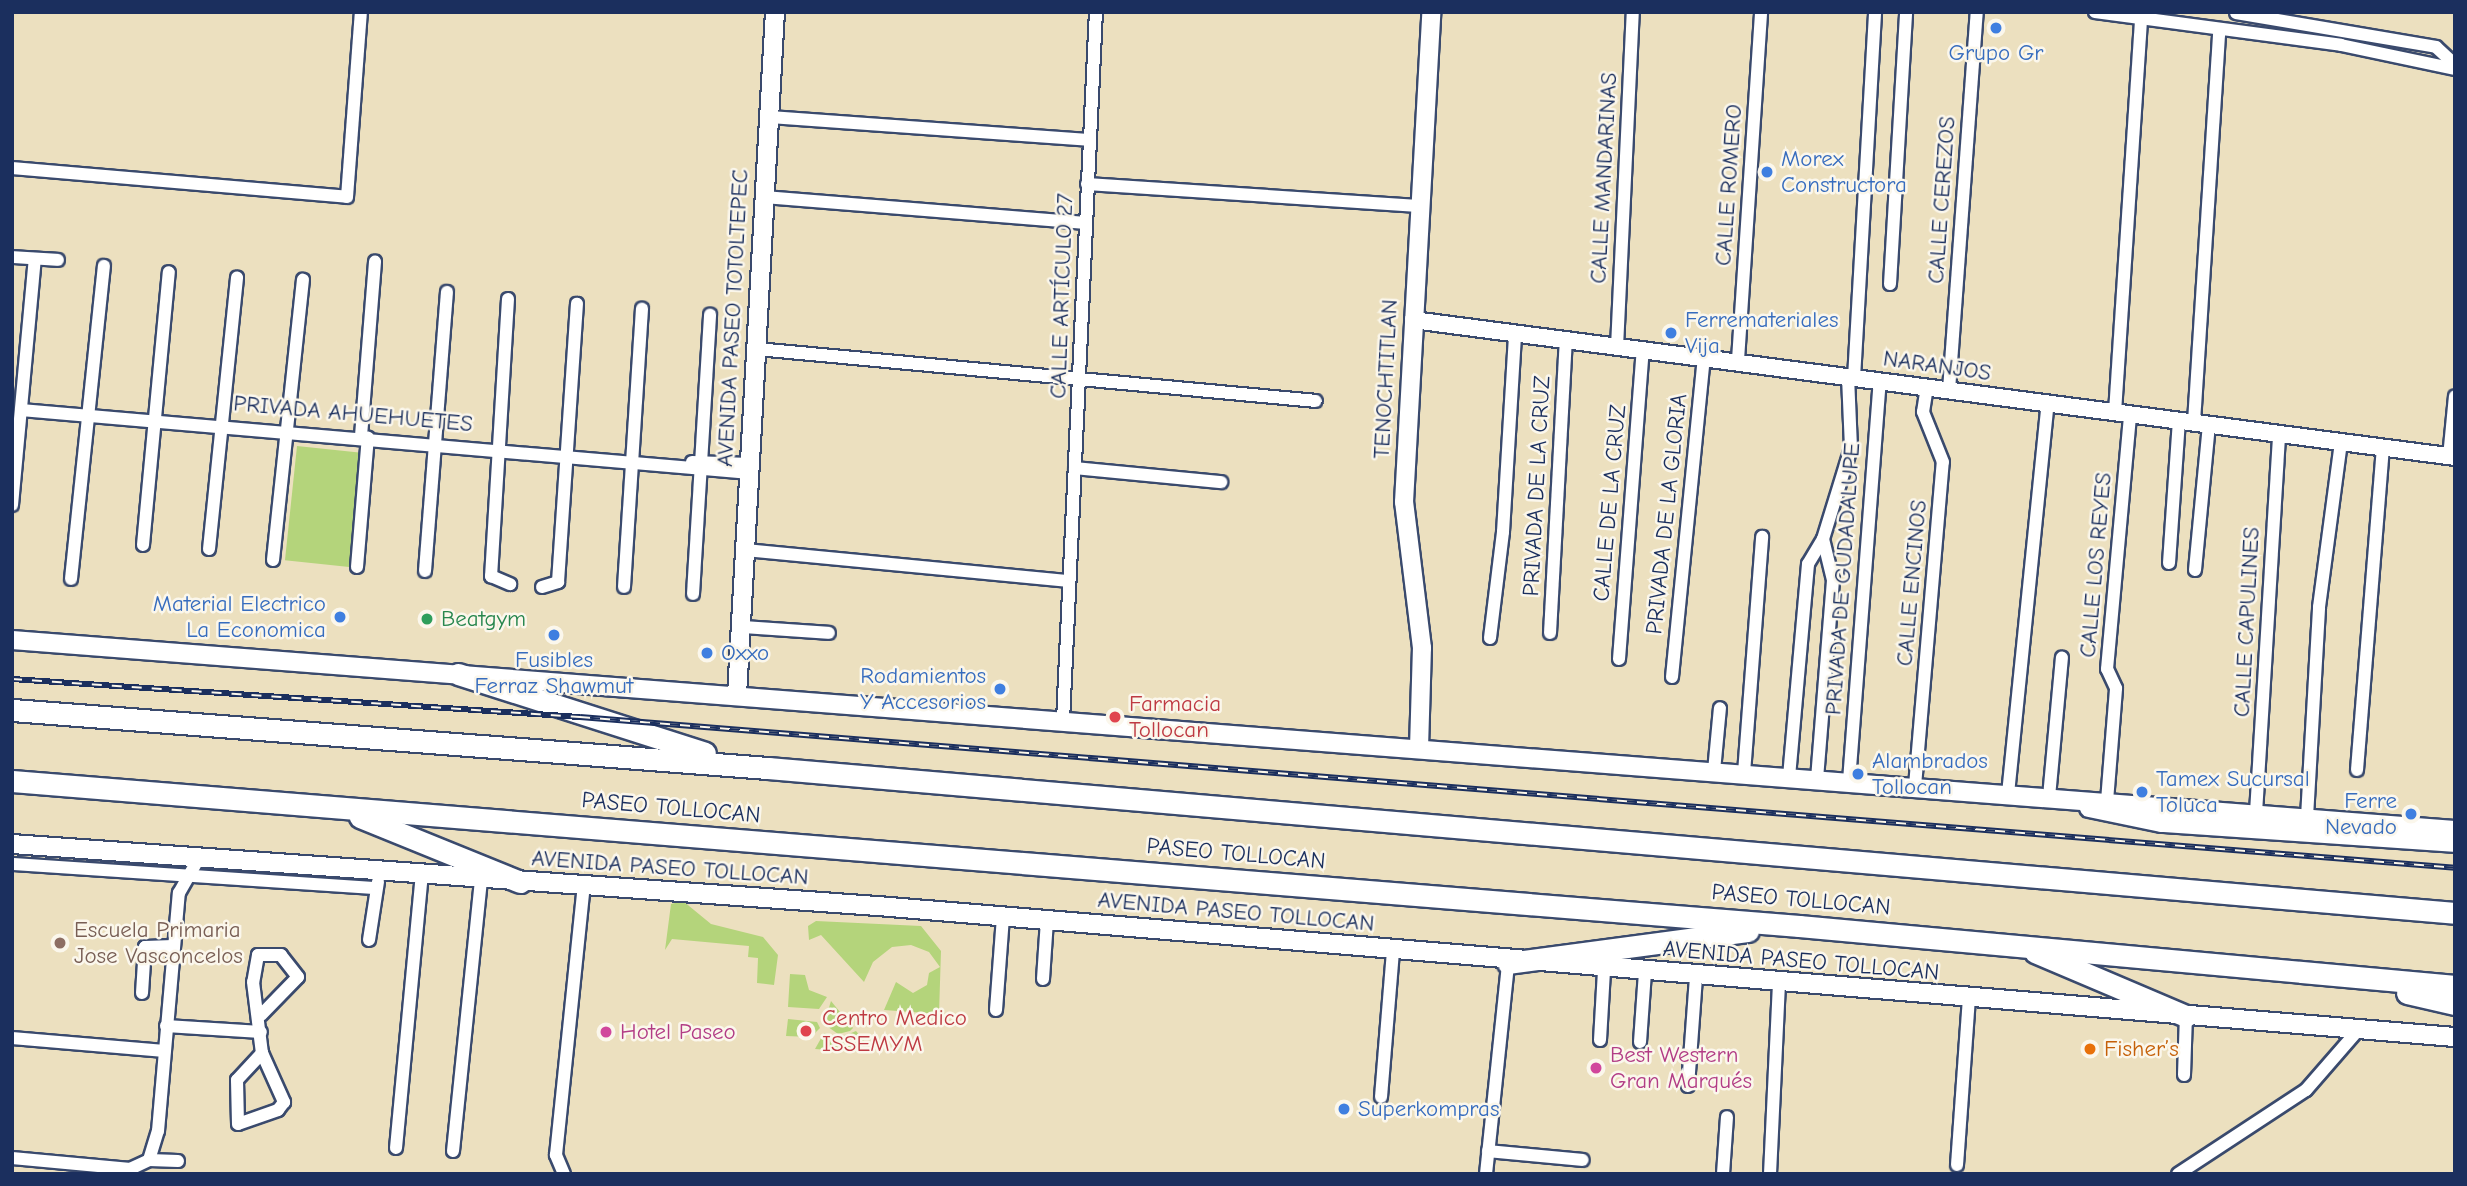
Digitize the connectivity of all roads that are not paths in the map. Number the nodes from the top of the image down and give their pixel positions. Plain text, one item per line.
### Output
1 (361, 12) edge
2 (775, 12) edge
3 (1096, 12) edge
4 (1431, 12) edge
5 (1633, 12) edge
6 (1761, 12) edge
7 (1875, 12) edge
8 (1906, 12) edge
9 (1977, 12) edge
10 (2095, 12) edge
11 (2236, 13) edge
12 (2141, 19) junction
13 (2220, 31) junction
14 (2455, 67) edge
15 (769, 117) junction
16 (1089, 139) junction
17 (12, 168) edge
18 (1087, 184) junction
19 (764, 197) junction
20 (1418, 206) junction
21 (1086, 223) junction
22 (12, 257) edge
23 (35, 259) junction
24 (58, 260) dead end
25 (375, 262) dead end
26 (104, 266) dead end
27 (169, 272) dead end
28 (237, 277) dead end
29 (303, 280) dead end
30 (1890, 284) dead end
31 (447, 292) dead end
32 (508, 299) dead end
33 (577, 304) dead end
34 (642, 309) dead end
35 (710, 315) dead end
36 (1413, 320) junction
37 (1515, 333) junction
38 (1566, 341) junction
39 (1617, 347) junction
40 (757, 349) junction
41 (1643, 350) junction
42 (1704, 357) junction
43 (1738, 360) junction
44 (1080, 378) junction
45 (1851, 378) junction
46 (1880, 381) junction
47 (1927, 387) junction
48 (1949, 390) junction
49 (2455, 396) edge
50 (1316, 401) dead end
51 (2049, 403) junction
52 (21, 410) junction
53 (2123, 413) junction
54 (86, 415) junction
55 (155, 420) junction
56 (2194, 422) junction
57 (221, 425) junction
58 (288, 431) junction
59 (2279, 434) junction
60 (364, 437) junction
61 (434, 442) junction
62 (2341, 442) junction
63 (499, 447) junction
64 (2383, 449) junction
65 (566, 452) junction
66 (2452, 457) edge
67 (632, 458) junction
68 (700, 465) junction
69 (750, 468) junction
70 (1074, 468) junction
71 (1221, 482) dead end
72 (12, 505) edge
73 (1762, 537) dead end
74 (1823, 540) junction
75 (143, 545) dead end
76 (209, 549) dead end
77 (746, 550) junction
78 (273, 560) dead end
79 (2169, 563) dead end
80 (357, 567) dead end
81 (2195, 570) dead end
82 (425, 571) dead end
83 (71, 579) dead end
84 (1069, 581) junction
85 (510, 584) dead end
86 (542, 587) dead end
87 (624, 587) dead end
88 (693, 594) dead end
89 (742, 627) junction
90 (829, 633) dead end
91 (1550, 633) dead end
92 (1490, 638) dead end
93 (12, 640) edge
94 (2062, 658) dead end
95 (1619, 659) dead end
96 (458, 674) junction
97 (1672, 677) dead end
98 (737, 695) junction
99 (1720, 708) dead end
100 (12, 710) edge
101 (1063, 721) junction
102 (1419, 748) junction
103 (768, 768) junction
104 (2357, 770) dead end
105 (1714, 771) junction
106 (1744, 773) junction
107 (1789, 776) junction
108 (1817, 779) junction
109 (12, 781) edge
110 (1849, 781) junction
111 (1915, 786) junction
112 (2008, 794) junction
113 (2051, 797) junction
114 (2107, 801) junction
115 (332, 807) junction
116 (2256, 813) junction
117 (2307, 817) junction
118 (2455, 830) edge
119 (2455, 843) edge
120 (12, 844) edge
121 (162, 856) junction
122 (199, 858) junction
123 (12, 864) edge
124 (171, 874) junction
125 (191, 875) junction
126 (422, 875) junction
127 (481, 879) junction
128 (379, 880) junction
129 (520, 882) junction
130 (584, 886) junction
131 (179, 893) junction
132 (2455, 905) edge
133 (2421, 910) junction
134 (2455, 913) edge
135 (1003, 917) junction
136 (1047, 921) junction
137 (1798, 926) junction
138 (369, 940) dead end
139 (2021, 945) junction
140 (173, 946) junction
141 (1393, 950) junction
142 (1508, 962) junction
143 (1604, 970) junction
144 (2306, 972) junction
145 (1646, 973) junction
146 (1696, 977) junction
147 (1043, 979) dead end
148 (1779, 984) junction
149 (2455, 986) edge
150 (142, 993) dead end
151 (1969, 999) junction
152 (2455, 1004) edge
153 (996, 1010) dead end
154 (261, 1015) junction
155 (2186, 1016) junction
156 (166, 1026) junction
157 (2358, 1030) junction
158 (261, 1032) junction
159 (2455, 1037) edge
160 (12, 1038) edge
161 (1600, 1040) dead end
162 (1640, 1042) dead end
163 (164, 1051) junction
164 (262, 1053) junction
165 (2184, 1075) dead end
166 (1688, 1086) dead end
167 (1381, 1097) dead end
168 (1727, 1117) dead end
169 (396, 1148) dead end
170 (453, 1151) dead end
171 (1488, 1151) junction
172 (12, 1158) edge
173 (149, 1160) junction
174 (1583, 1160) dead end
175 (178, 1161) dead end
176 (1957, 1165) dead end
177 (564, 1174) edge
178 (1486, 1174) edge
179 (1723, 1174) edge
180 (1770, 1174) edge
181 (2178, 1174) edge

1 - 17 street
2 - 15 main road, AVENIDA PASEO TOTOLTEPEC
3 - 16 street, CALLE ARTÍCULO 27
4 - 20 main road, TENOCHTITLAN
5 - 39 street, CALLE MANDARINAS
6 - 43 street, CALLE ROMERO
7 - 45 street
8 - 30 street
9 - 48 street, CALLE CEREZOS
10 - 12 street
11 - 14 street
12 - 13 street
12 - 53 street, CALLE LOS REYES
13 - 14 street
13 - 56 street
15 - 16 street
15 - 19 main road, AVENIDA PASEO TOTOLTEPEC
16 - 18 street, CALLE ARTÍCULO 27
18 - 20 street
18 - 21 street, CALLE ARTÍCULO 27
19 - 21 street
19 - 40 main road, AVENIDA PASEO TOTOLTEPEC
20 - 36 main road, TENOCHTITLAN
21 - 44 street, CALLE ARTÍCULO 27
22 - 23 street
23 - 24 street
23 - 52 street
25 - 60 street
26 - 54 street
27 - 55 street
28 - 57 street
29 - 58 street
31 - 61 street
32 - 63 street
33 - 65 street
34 - 67 street
35 - 68 street
36 - 37 street, NARANJOS
36 - 102 main road, TENOCHTITLAN
37 - 38 street, NARANJOS
37 - 92 street
38 - 39 street, NARANJOS
38 - 91 street, PRIVADA DE LA CRUZ
39 - 41 street, NARANJOS
40 - 44 street
40 - 69 main road, AVENIDA PASEO TOTOLTEPEC
41 - 42 street, NARANJOS
41 - 95 street, CALLE DE LA CRUZ
42 - 43 street, NARANJOS
42 - 97 street, PRIVADA DE LA GLORIA
43 - 45 street, NARANJOS
44 - 50 street
44 - 70 street, CALLE ARTÍCULO 27
45 - 46 street, NARANJOS
45 - 74 street
46 - 47 street, NARANJOS
46 - 110 street, PRIVADA DE GUDADALUPE
47 - 48 street, NARANJOS
47 - 111 street, CALLE ENCINOS
48 - 51 street, NARANJOS
49 - 66 street
51 - 53 street, NARANJOS
51 - 112 street
52 - 54 street, PRIVADA AHUEHUETES
52 - 72 street
53 - 56 street, NARANJOS
53 - 114 street, CALLE LOS REYES
54 - 55 street, PRIVADA AHUEHUETES
54 - 83 street
55 - 57 street, PRIVADA AHUEHUETES
55 - 75 street
56 - 59 street, NARANJOS
56 - 79 street
56 - 81 street
57 - 58 street, PRIVADA AHUEHUETES
57 - 76 street
58 - 60 street, PRIVADA AHUEHUETES
58 - 78 street
59 - 62 street, NARANJOS
59 - 116 street, CALLE CAPULINES
60 - 61 street, PRIVADA AHUEHUETES
60 - 80 street
61 - 63 street, PRIVADA AHUEHUETES
61 - 82 street
62 - 64 street, NARANJOS
62 - 117 street
63 - 65 street, PRIVADA AHUEHUETES
63 - 85 street
64 - 66 street, NARANJOS
64 - 104 street
65 - 67 street, PRIVADA AHUEHUETES
65 - 86 street
67 - 68 street, PRIVADA AHUEHUETES
67 - 87 street
68 - 69 street, PRIVADA AHUEHUETES
68 - 88 street
69 - 77 main road, AVENIDA PASEO TOTOLTEPEC
70 - 71 street
70 - 84 street, CALLE ARTÍCULO 27
73 - 106 street
74 - 107 street
74 - 108 street
77 - 84 street
77 - 89 main road, AVENIDA PASEO TOTOLTEPEC
84 - 101 street, CALLE ARTÍCULO 27
89 - 90 street
89 - 98 main road, AVENIDA PASEO TOTOLTEPEC
93 - 96 main road
94 - 113 street
96 - 98 main road
96 - 103 highway
98 - 101 main road
99 - 105 street
100 - 103 highway, PASEO TOLLOCAN
101 - 102 main road
102 - 105 main road
103 - 133 highway, PASEO TOLLOCAN
105 - 106 main road
106 - 107 main road
107 - 108 main road
108 - 110 main road
109 - 115 highway, PASEO TOLLOCAN
110 - 111 main road
111 - 112 main road
112 - 113 main road
113 - 114 main road
113 - 119 main road
114 - 116 main road
115 - 129 highway
115 - 137 highway, PASEO TOLLOCAN
116 - 117 main road
117 - 118 main road
120 - 121 main road, AVENIDA PASEO TOLLOCAN
121 - 122 main road, AVENIDA PASEO TOLLOCAN
121 - 124 street
122 - 125 street
122 - 128 main road, AVENIDA PASEO TOLLOCAN
123 - 124 street
124 - 125 street
124 - 131 street
125 - 128 street
125 - 131 street
126 - 127 main road, AVENIDA PASEO TOLLOCAN
126 - 128 main road, AVENIDA PASEO TOLLOCAN
126 - 169 street
127 - 129 main road, AVENIDA PASEO TOLLOCAN
127 - 170 street
128 - 138 street
129 - 130 main road, AVENIDA PASEO TOLLOCAN
130 - 135 main road, AVENIDA PASEO TOLLOCAN
130 - 177 street
131 - 140 street
132 - 133 highway
133 - 134 highway, PASEO TOLLOCAN
135 - 136 main road, AVENIDA PASEO TOLLOCAN
135 - 153 street
136 - 141 main road, AVENIDA PASEO TOLLOCAN
136 - 147 street
137 - 139 highway, PASEO TOLLOCAN
137 - 142 highway
139 - 144 highway, PASEO TOLLOCAN
139 - 155 highway
140 - 150 street
140 - 156 street
141 - 142 main road, AVENIDA PASEO TOLLOCAN
141 - 167 street
142 - 143 main road, AVENIDA PASEO TOLLOCAN
142 - 171 street
143 - 145 main road, AVENIDA PASEO TOLLOCAN
143 - 161 street
144 - 149 highway, PASEO TOLLOCAN
144 - 152 highway
145 - 146 main road, AVENIDA PASEO TOLLOCAN
145 - 162 street
146 - 148 main road, AVENIDA PASEO TOLLOCAN
146 - 166 street
148 - 151 main road, AVENIDA PASEO TOLLOCAN
148 - 180 street
151 - 155 main road, AVENIDA PASEO TOLLOCAN
151 - 176 street
154 - 154 street
154 - 158 street
155 - 157 main road, AVENIDA PASEO TOLLOCAN
155 - 165 street
156 - 158 street
156 - 163 street
157 - 159 main road, AVENIDA PASEO TOLLOCAN
157 - 181 street
158 - 164 street
160 - 163 street
163 - 173 street
164 - 164 street
168 - 179 street
171 - 174 street
171 - 178 street
172 - 173 street
173 - 175 street

